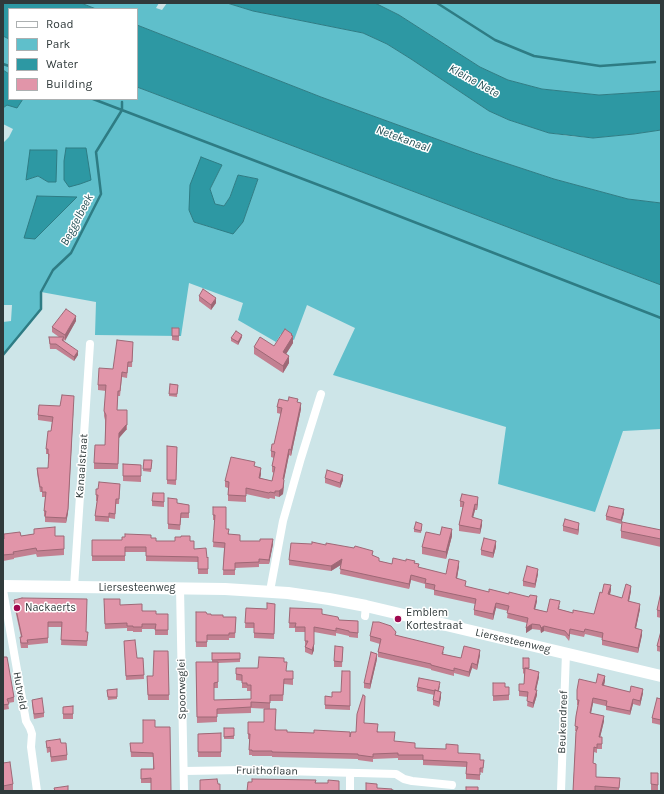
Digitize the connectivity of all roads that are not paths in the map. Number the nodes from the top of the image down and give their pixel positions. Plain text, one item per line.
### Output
1 (90, 344) dead end
2 (321, 394) dead end
3 (3, 586) edge
4 (74, 587) junction
5 (180, 588) junction
6 (3, 590) edge
7 (270, 591) junction
8 (566, 653) junction
9 (661, 676) edge
10 (184, 771) junction
11 (350, 773) junction
12 (452, 785) dead end
13 (37, 791) edge
14 (184, 791) edge
15 (350, 791) edge
16 (561, 791) edge

1 - 4 street, Kanaalstraat
2 - 7 street
3 - 4 main road, Liersesteenweg
4 - 5 main road, Liersesteenweg
5 - 7 main road, Liersesteenweg
5 - 10 street, Spoorweglei
6 - 13 street, Hutveld
7 - 8 main road, Liersesteenweg
8 - 9 main road, Liersesteenweg
8 - 16 street, Beukendreef
10 - 11 street, Fruithoflaan
10 - 14 street, Spoorweglei
11 - 12 street, Fruithoflaan
11 - 15 street

